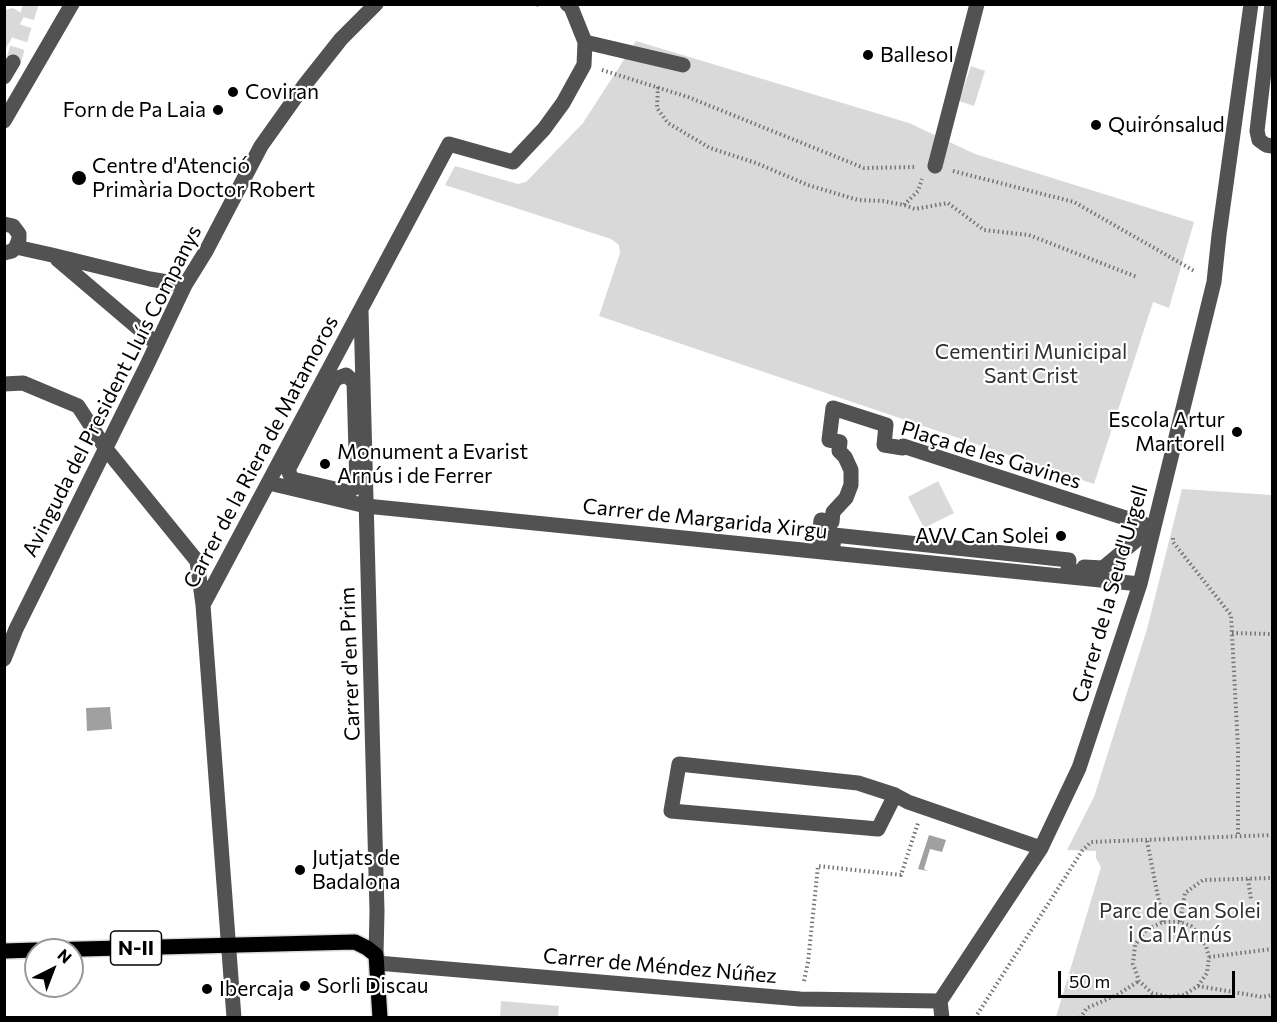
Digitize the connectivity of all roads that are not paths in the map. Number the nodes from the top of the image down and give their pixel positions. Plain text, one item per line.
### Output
1 (65, 4) edge
2 (72, 4) edge
3 (376, 4) edge
4 (567, 4) edge
5 (977, 4) edge
6 (1251, 4) edge
7 (1272, 4) edge
8 (585, 42) junction
9 (13, 62) tunnel mouth
10 (683, 65) dead end
11 (4, 77) edge
12 (4, 111) edge
13 (4, 121) edge
14 (1272, 146) edge
15 (928, 166) road end
16 (4, 224) edge
17 (10, 250) edge
18 (52, 255) junction
19 (185, 285) junction
20 (361, 308) junction
21 (157, 344) junction
22 (354, 382) joint
23 (4, 384) edge
24 (106, 449) junction
25 (268, 483) junction
26 (366, 506) junction
27 (1084, 567) joint
28 (1140, 584) junction
29 (203, 605) junction
30 (10, 628) edge
31 (4, 659) edge
32 (901, 799) junction
33 (1041, 848) junction
34 (229, 946) junction
35 (84, 949) edge
36 (24, 950) edge
37 (4, 951) edge
38 (377, 959) junction
39 (940, 1001) junction
40 (234, 1017) edge
41 (380, 1017) edge
42 (942, 1017) edge

1 - 12 street
2 - 13 street
3 - 19 street, Avinguda del President Lluís Companys
4 - 8 street
5 - 15 street
6 - 28 street, Carrer de la Seu d'Urgell
7 - 14 street
8 - 10 street
8 - 20 street, Carrer de la Riera de Matamoros
9 - 11 street
16 - 17 street
17 - 18 street
18 - 19 street
18 - 21 street
19 - 21 street, Avinguda del President Lluís Companys
20 - 25 street, Carrer de la Riera de Matamoros
20 - 26 street, Carrer d'en Prim
21 - 24 street, Avinguda del President Lluís Companys
22 - 22 street
23 - 24 street
24 - 29 street
24 - 30 street, Avinguda del President Lluís Companys
25 - 26 street, Carrer de Margarida Xirgu
25 - 29 street, Carrer de la Riera de Matamoros
26 - 28 street, Carrer de Margarida Xirgu
26 - 38 street, Carrer d'en Prim
27 - 27 street, Plaça de les Gavines
28 - 33 street, Carrer de la Seu d'Urgell
29 - 34 street, Carrer de la Riera de Matamoros
30 - 31 street, Avinguda del President Lluís Companys
32 - 32 street
32 - 33 street
33 - 39 street, Carrer de la Seu d'Urgell
34 - 35 main road, N-II
34 - 38 main road, N-II
34 - 40 street, Carrer de la Riera de Matamoros
36 - 37 main road
38 - 39 street, Carrer de Méndez Núñez
38 - 41 main road, Carrer d'en Prim
39 - 42 street

